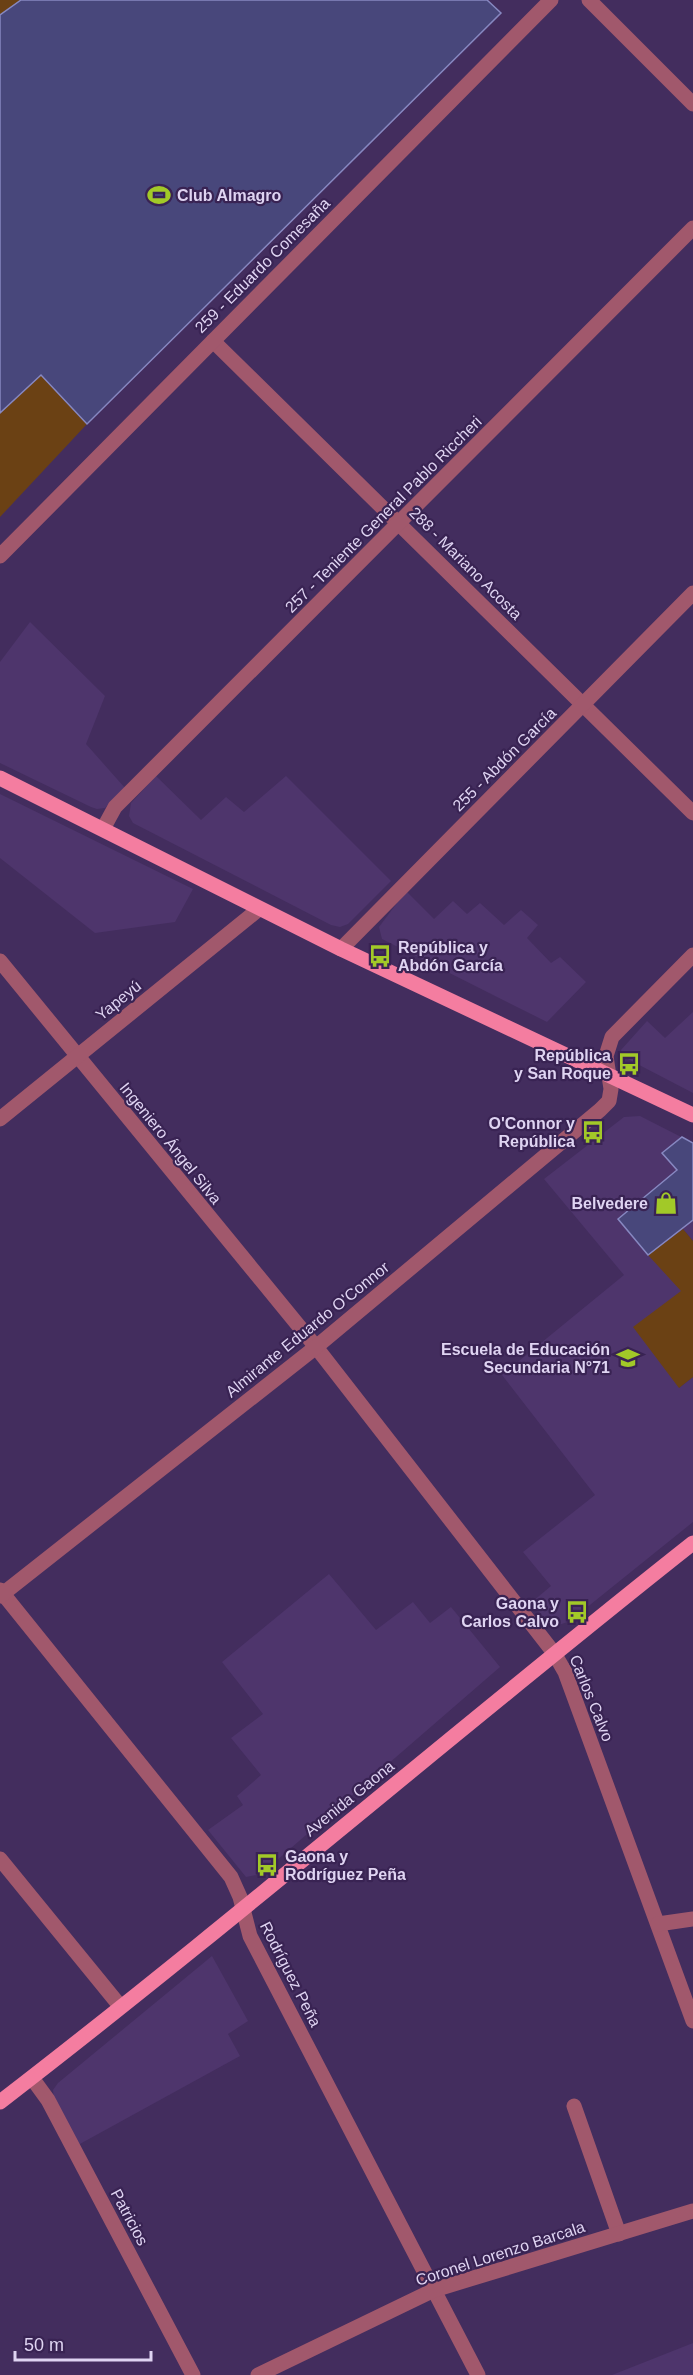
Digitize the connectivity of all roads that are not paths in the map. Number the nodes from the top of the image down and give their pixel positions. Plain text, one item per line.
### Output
1 (551, 0) edge
2 (589, 0) edge
3 (693, 104) edge
4 (693, 228) edge
5 (213, 341) junction
6 (399, 522) junction
7 (0, 556) edge
8 (693, 593) edge
9 (583, 705) junction
10 (0, 778) edge
11 (693, 813) edge
12 (103, 829) junction
13 (259, 909) junction
14 (340, 949) junction
15 (693, 955) edge
16 (0, 962) edge
17 (77, 1056) junction
18 (608, 1074) junction
19 (693, 1115) edge
20 (0, 1119) edge
21 (316, 1347) junction
22 (693, 1543) edge
23 (1, 1593) edge
24 (554, 1653) junction
25 (0, 1859) edge
26 (242, 1909) junction
27 (693, 1919) edge
28 (657, 1924) junction
29 (120, 2006) junction
30 (693, 2020) edge
31 (32, 2078) junction
32 (0, 2102) edge
33 (574, 2106) dead end
34 (693, 2211) edge
35 (619, 2234) junction
36 (434, 2290) junction
37 (193, 2375) edge
38 (258, 2375) edge
39 (478, 2375) edge

1 - 5 street, 259 - Eduardo Comesaña
2 - 3 street
4 - 6 street, 257 - Teniente General Pablo Riccheri
5 - 6 street, 288 - Mariano Acosta
5 - 7 street, 259 - Eduardo Comesaña
6 - 9 street, 288 - Mariano Acosta
6 - 12 street, 257 - Teniente General Pablo Riccheri
8 - 9 street, 255 - Abdón García
9 - 11 street, 288 - Mariano Acosta
9 - 14 street, 255 - Abdón García
10 - 12 main road
12 - 13 main road
13 - 14 main road
13 - 17 street, Yapeyú
14 - 18 main road
15 - 18 street, Almirante Eduardo O'Connor
16 - 17 street, Ingeniero Ángel Silva
17 - 20 street, Yapeyú
17 - 21 street, Ingeniero Ángel Silva
18 - 19 main road
18 - 21 street, Almirante Eduardo O'Connor
21 - 23 street, Almirante Eduardo O'Connor
21 - 24 street, Carlos Calvo
22 - 24 main road, Avenida Gaona
23 - 26 street, Rodríguez Peña
24 - 26 main road, Avenida Gaona
24 - 28 street, Carlos Calvo
25 - 29 street
26 - 29 main road, Avenida Gaona
26 - 36 street, Rodríguez Peña
27 - 28 street
28 - 30 street, Carlos Calvo
29 - 31 main road, Avenida Gaona
31 - 32 main road, Avenida Gaona
31 - 37 street, Patricios
33 - 35 street
34 - 35 street, Coronel Lorenzo Barcala
35 - 36 street, Coronel Lorenzo Barcala
36 - 38 street, Coronel Lorenzo Barcala
36 - 39 street, Rodríguez Peña

